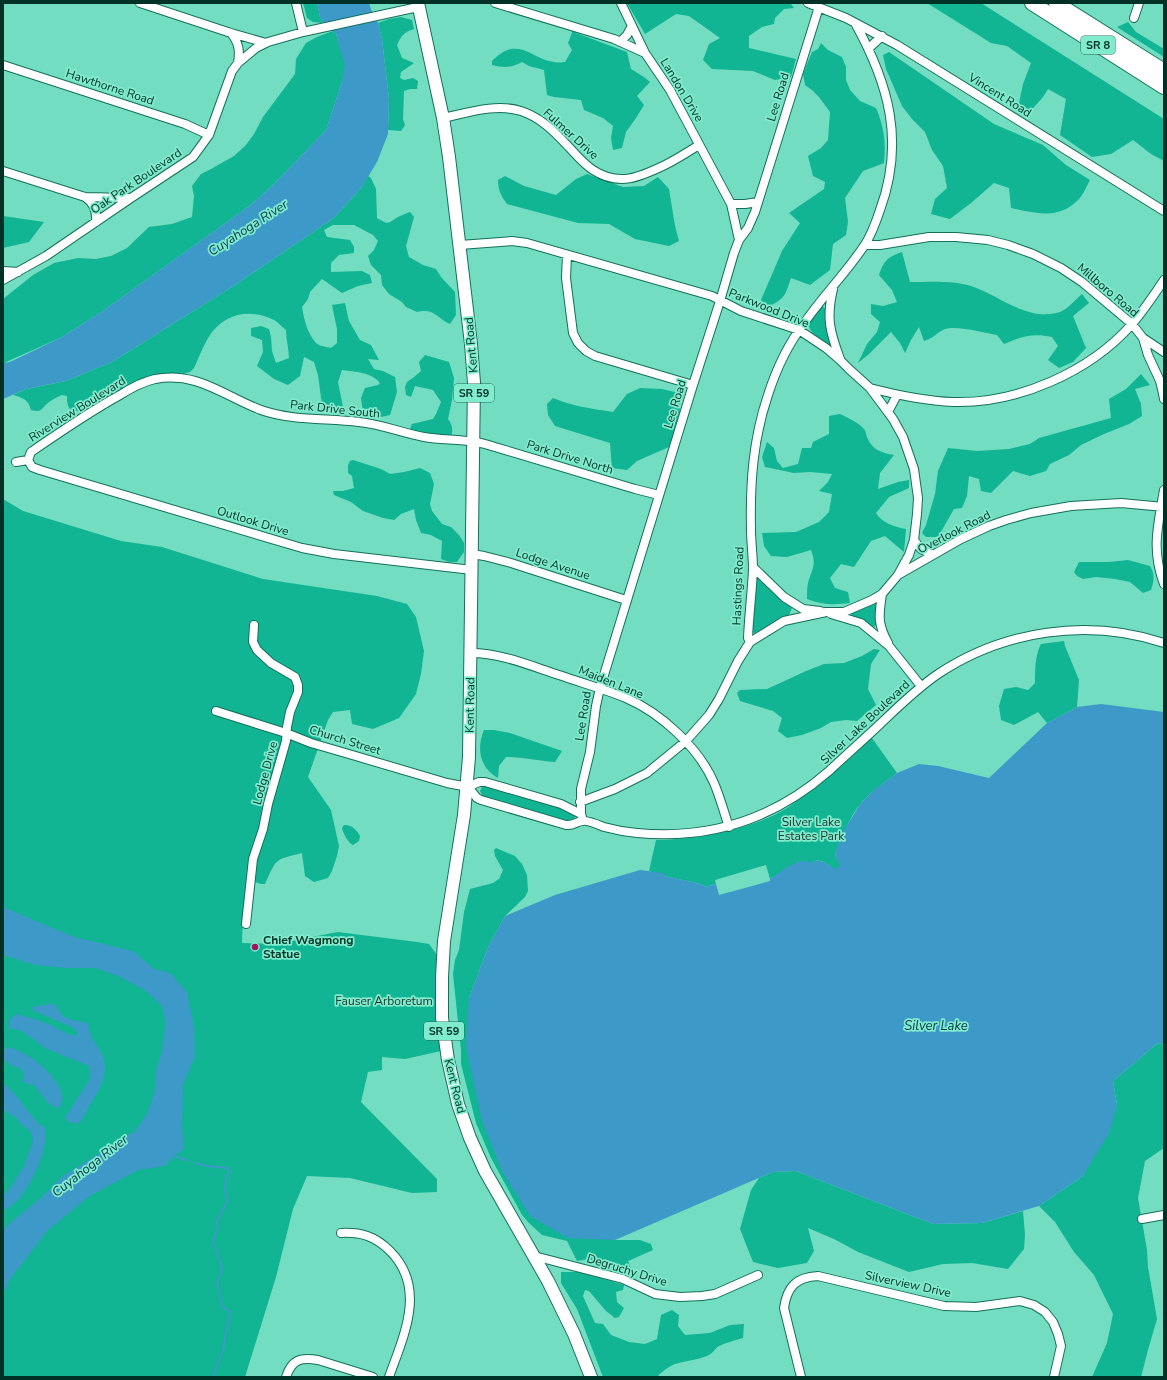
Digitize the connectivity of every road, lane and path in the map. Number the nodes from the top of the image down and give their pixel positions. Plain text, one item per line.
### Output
1 (140, 3) edge
2 (296, 3) edge
3 (495, 3) edge
4 (621, 3) edge
5 (808, 3) edge
6 (1032, 3) edge
7 (1056, 3) edge
8 (1139, 3) edge
9 (418, 5) edge
10 (819, 7) junction
11 (1134, 18) dead end
12 (855, 24) junction
13 (632, 26) junction
14 (303, 32) junction
15 (231, 33) junction
16 (882, 36) junction
17 (620, 42) junction
18 (266, 43) junction
19 (869, 48) junction
20 (645, 53) junction
21 (238, 63) junction
22 (3, 65) edge
23 (1164, 70) edge
24 (1164, 87) edge
25 (443, 118) junction
26 (209, 135) junction
27 (699, 145) junction
28 (3, 171) edge
29 (85, 197) junction
30 (130, 198) junction
31 (758, 202) junction
32 (731, 204) junction
33 (1164, 211) edge
34 (96, 222) junction
35 (739, 240) junction
36 (865, 245) junction
37 (460, 246) junction
38 (567, 255) junction
39 (3, 271) edge
40 (18, 272) junction
41 (3, 280) edge
42 (1164, 280) edge
43 (834, 284) junction
44 (720, 301) junction
45 (1132, 324) junction
46 (799, 330) junction
47 (1143, 338) junction
48 (1164, 352) edge
49 (840, 360) junction
50 (199, 382) joint
51 (693, 384) junction
52 (1163, 387) edge
53 (870, 388) junction
54 (897, 395) junction
55 (1164, 399) edge
56 (888, 412) junction
57 (474, 442) junction
58 (16, 462) dead end
59 (30, 464) junction
60 (1164, 490) edge
61 (659, 495) junction
62 (1163, 506) edge
63 (914, 540) junction
64 (472, 554) junction
65 (933, 555) junction
66 (753, 567) junction
67 (472, 570) junction
68 (898, 575) junction
69 (1164, 584) edge
70 (882, 594) junction
71 (626, 600) junction
72 (826, 612) junction
73 (254, 625) dead end
74 (750, 642) junction
75 (1164, 642) edge
76 (889, 646) junction
77 (471, 653) junction
78 (921, 686) junction
79 (600, 688) junction
80 (216, 710) dead end
81 (286, 733) junction
82 (686, 741) junction
83 (468, 787) junction
84 (580, 802) junction
85 (582, 817) junction
86 (729, 826) junction
87 (246, 924) dead end
88 (1164, 1215) edge
89 (1142, 1219) dead end
90 (341, 1233) dead end
91 (534, 1256) junction
92 (758, 1275) dead end
93 (286, 1377) edge
94 (373, 1377) edge
95 (390, 1377) edge
96 (591, 1377) edge
97 (801, 1377) edge
98 (1054, 1377) edge

1 - 15 street
2 - 14 street
3 - 17 street, Landon Drive
4 - 13 street
5 - 10 street, Vincent Road
6 - 24 highway, SR 8
7 - 23 highway, SR 8
8 - 11 street
9 - 14 street, Oak Park Boulevard
9 - 25 main road, Kent Road / SR 59
10 - 12 street, Vincent Road
10 - 31 street, Lee Road
12 - 16 street, Vincent Road
12 - 19 street, Hastings Road
13 - 17 street
13 - 20 street
14 - 18 street, Oak Park Boulevard
15 - 18 street
15 - 21 street
16 - 19 street
16 - 33 street, Vincent Road
17 - 20 street, Landon Drive
18 - 21 street, Oak Park Boulevard
19 - 36 street, Hastings Road
20 - 27 street, Landon Drive
21 - 26 street, Oak Park Boulevard
22 - 26 street, Hawthorne Road
25 - 27 street, Fulmer Drive
25 - 37 main road, Kent Road / SR 59
26 - 30 street, Oak Park Boulevard
27 - 32 street, Landon Drive
28 - 29 street
29 - 30 street
29 - 34 street
30 - 34 street, Oak Park Boulevard
31 - 32 street
31 - 35 street, Lee Road
32 - 35 street, Landon Drive
34 - 40 street, Oak Park Boulevard
35 - 44 street, Lee Road
36 - 43 street, Hastings Road
36 - 45 street, Millboro Road
37 - 38 street, Parkwood Drive
37 - 57 main road, Kent Road / SR 59
38 - 44 street, Parkwood Drive
38 - 51 street
39 - 40 street
40 - 41 street, Oak Park Boulevard
42 - 45 street
43 - 46 street, Hastings Road
43 - 49 street, Hastings Road
44 - 46 street, Parkwood Drive
44 - 51 street, Lee Road
45 - 47 street, Millboro Road
45 - 54 street
46 - 49 street, Parkwood Drive
46 - 66 street, Hastings Road
47 - 48 street, Millboro Road
47 - 52 street
49 - 53 street, Parkwood Drive
50 - 57 street, Park Drive South
50 - 59 street, Riverview Boulevard
51 - 61 street, Lee Road
52 - 55 street
53 - 54 street
53 - 56 street, Parkwood Drive
54 - 56 street
56 - 63 street, Parkwood Drive
57 - 61 street, Park Drive North
57 - 64 main road, Kent Road / SR 59
58 - 59 street
59 - 67 street, Outlook Drive
60 - 62 street
61 - 71 street, Lee Road
62 - 65 street, Overlook Road
62 - 69 street
63 - 65 street
63 - 68 street, Parkwood Drive
64 - 67 main road, Kent Road / SR 59
64 - 71 street, Lodge Avenue
65 - 68 street, Overlook Road
66 - 72 street
66 - 74 street, Hastings Road
67 - 77 main road, Kent Road / SR 59
68 - 70 street, Overlook Road
70 - 72 street, Overlook Road
70 - 76 street
71 - 79 street, Lee Road
72 - 74 street
72 - 76 street
73 - 81 street, Lodge Drive
74 - 82 street, Hastings Road
75 - 78 street, Silver Lake Boulevard
76 - 78 street
77 - 79 street, Maiden Lane
77 - 83 main road, Kent Road / SR 59
78 - 86 street, Silver Lake Boulevard
79 - 82 street, Maiden Lane
79 - 84 street, Lee Road
80 - 81 street, Church Street
81 - 83 street, Church Street
81 - 87 street, Lodge Drive
82 - 84 street, Hastings Road
82 - 86 street, Maiden Lane
83 - 85 street, Silver Lake Boulevard
83 - 85 street
83 - 91 main road, Kent Road / SR 59
84 - 85 street, Lee Road
85 - 86 street, Silver Lake Boulevard
88 - 89 street
90 - 95 street
91 - 92 street, Degruchy Drive
91 - 96 main road, Kent Road / SR 59
93 - 94 street
97 - 98 street, Silverview Drive

